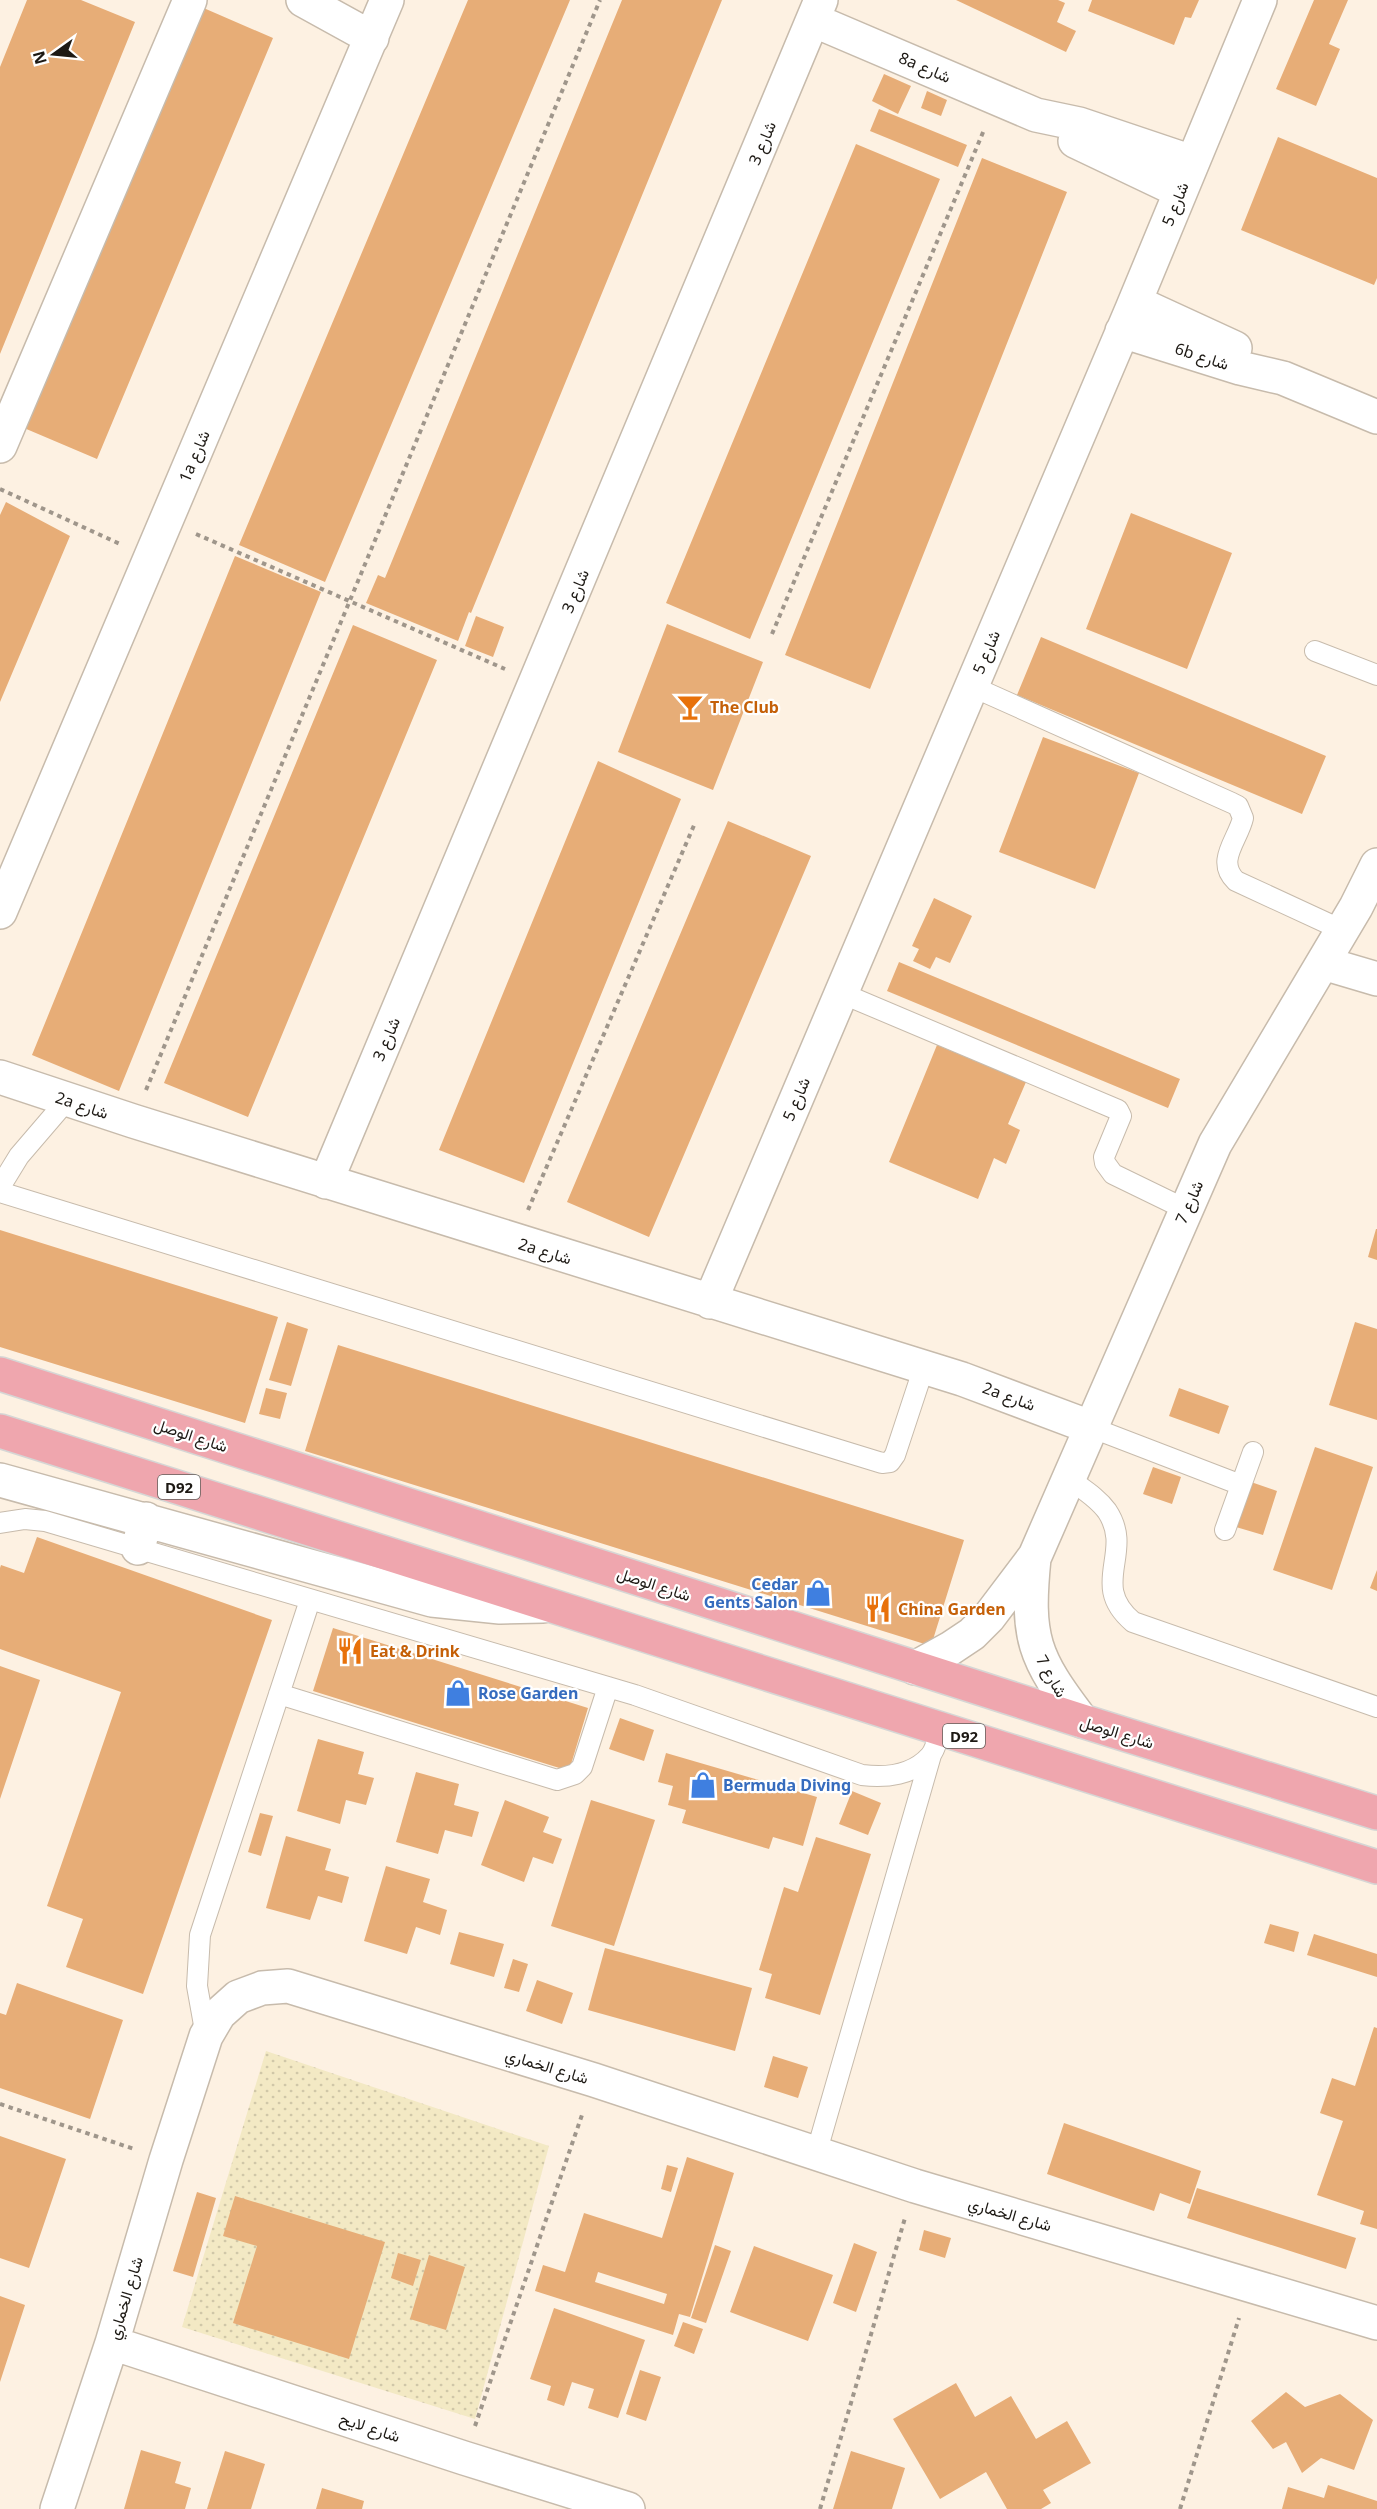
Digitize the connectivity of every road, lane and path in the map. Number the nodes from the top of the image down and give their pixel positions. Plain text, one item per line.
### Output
1 (190, 0) edge
2 (303, 0) edge
3 (600, 0) edge
4 (1260, 0) edge
5 (817, 10) edge
6 (375, 12) edge
7 (997, 98) junction
8 (1186, 176) junction
9 (1128, 317) junction
10 (1377, 417) edge
11 (0, 446) edge
12 (0, 489) edge
13 (166, 520) junction
14 (150, 558) junction
15 (350, 601) junction
16 (772, 634) dead end
17 (1315, 651) dead end
18 (1377, 675) edge
19 (536, 683) junction
20 (971, 686) junction
21 (695, 823) dead end
22 (1377, 865) edge
23 (0, 912) edge
24 (1342, 930) junction
25 (1323, 963) junction
26 (1377, 979) edge
27 (841, 993) junction
28 (0, 1077) edge
29 (68, 1100) junction
30 (133, 1121) junction
31 (326, 1182) junction
32 (0, 1187) edge
33 (0, 1192) edge
34 (1185, 1209) junction
35 (515, 1241) junction
36 (710, 1302) junction
37 (924, 1367) junction
38 (0, 1374) edge
39 (1090, 1427) junction
40 (0, 1431) edge
41 (1253, 1452) dead end
42 (1068, 1478) junction
43 (0, 1480) edge
44 (1241, 1485) junction
45 (0, 1523) edge
46 (1225, 1530) dead end
47 (142, 1534) junction
48 (1035, 1556) junction
49 (309, 1600) junction
50 (551, 1605) junction
51 (915, 1668) junction
52 (608, 1687) junction
53 (279, 1694) junction
54 (1377, 1707) edge
55 (1082, 1721) junction
56 (936, 1742) junction
57 (1377, 1813) edge
58 (1377, 1867) edge
59 (206, 2036) junction
60 (594, 2080) junction
61 (0, 2104) edge
62 (816, 2154) junction
63 (166, 2160) junction
64 (915, 2186) junction
65 (1249, 2284) junction
66 (1377, 2323) edge
67 (112, 2343) junction
68 (464, 2458) junction
69 (57, 2509) edge
70 (628, 2509) edge
71 (820, 2509) edge
72 (1180, 2509) edge

1 - 11 street
2 - 6 street
3 - 15 path
4 - 8 street, شارع 5
5 - 7 street, 8a شارع
5 - 19 street, شارع 3
6 - 13 street, 1a شارع
7 - 8 street, 8a شارع
7 - 16 path
8 - 9 street, شارع 5
9 - 10 street, 6b شارع
9 - 20 street, شارع 5
12 - 14 path
13 - 14 street, 1a شارع
13 - 15 path
14 - 23 street, 1a شارع
15 - 19 path
15 - 30 path
17 - 18 lane
19 - 31 street, شارع 3
20 - 24 lane
20 - 27 street, شارع 5
21 - 35 path
22 - 24 street, شارع 7
24 - 25 street, شارع 7
25 - 26 street
25 - 34 street, شارع 7
27 - 34 lane
27 - 36 street, شارع 5
28 - 29 street, 2a شارع
29 - 30 street, 2a شارع
29 - 32 lane
30 - 31 street, 2a شارع
31 - 35 street, 2a شارع
33 - 37 lane
34 - 39 street, شارع 7
35 - 36 street, 2a شارع
36 - 37 street, 2a شارع
37 - 39 street, 2a شارع
38 - 51 main road, شارع الوصل
39 - 42 street, شارع 7
39 - 44 lane
40 - 50 main road, D92
41 - 44 lane
42 - 48 street, شارع 7
42 - 54 lane
43 - 47 street
44 - 46 lane
45 - 47 lane
47 - 49 lane
47 - 50 street
48 - 51 street, شارع 7
48 - 55 street, شارع 7
49 - 52 lane
49 - 53 lane
50 - 56 main road, D92
51 - 55 main road, شارع الوصل
52 - 53 lane
52 - 56 lane
53 - 59 lane
55 - 57 main road, شارع الوصل
56 - 58 main road, D92
56 - 62 lane
59 - 60 street, شارع الخماري
59 - 63 street, شارع الخماري
60 - 62 street, شارع الخماري
60 - 68 path
61 - 63 path
62 - 64 street, شارع الخماري
63 - 67 street, شارع الخماري
64 - 65 street, شارع الخماري
64 - 71 path
65 - 66 street, شارع الخماري
65 - 72 path
67 - 68 street, شارع لايح
67 - 69 street, شارع الخماري
68 - 70 street, شارع لايح

